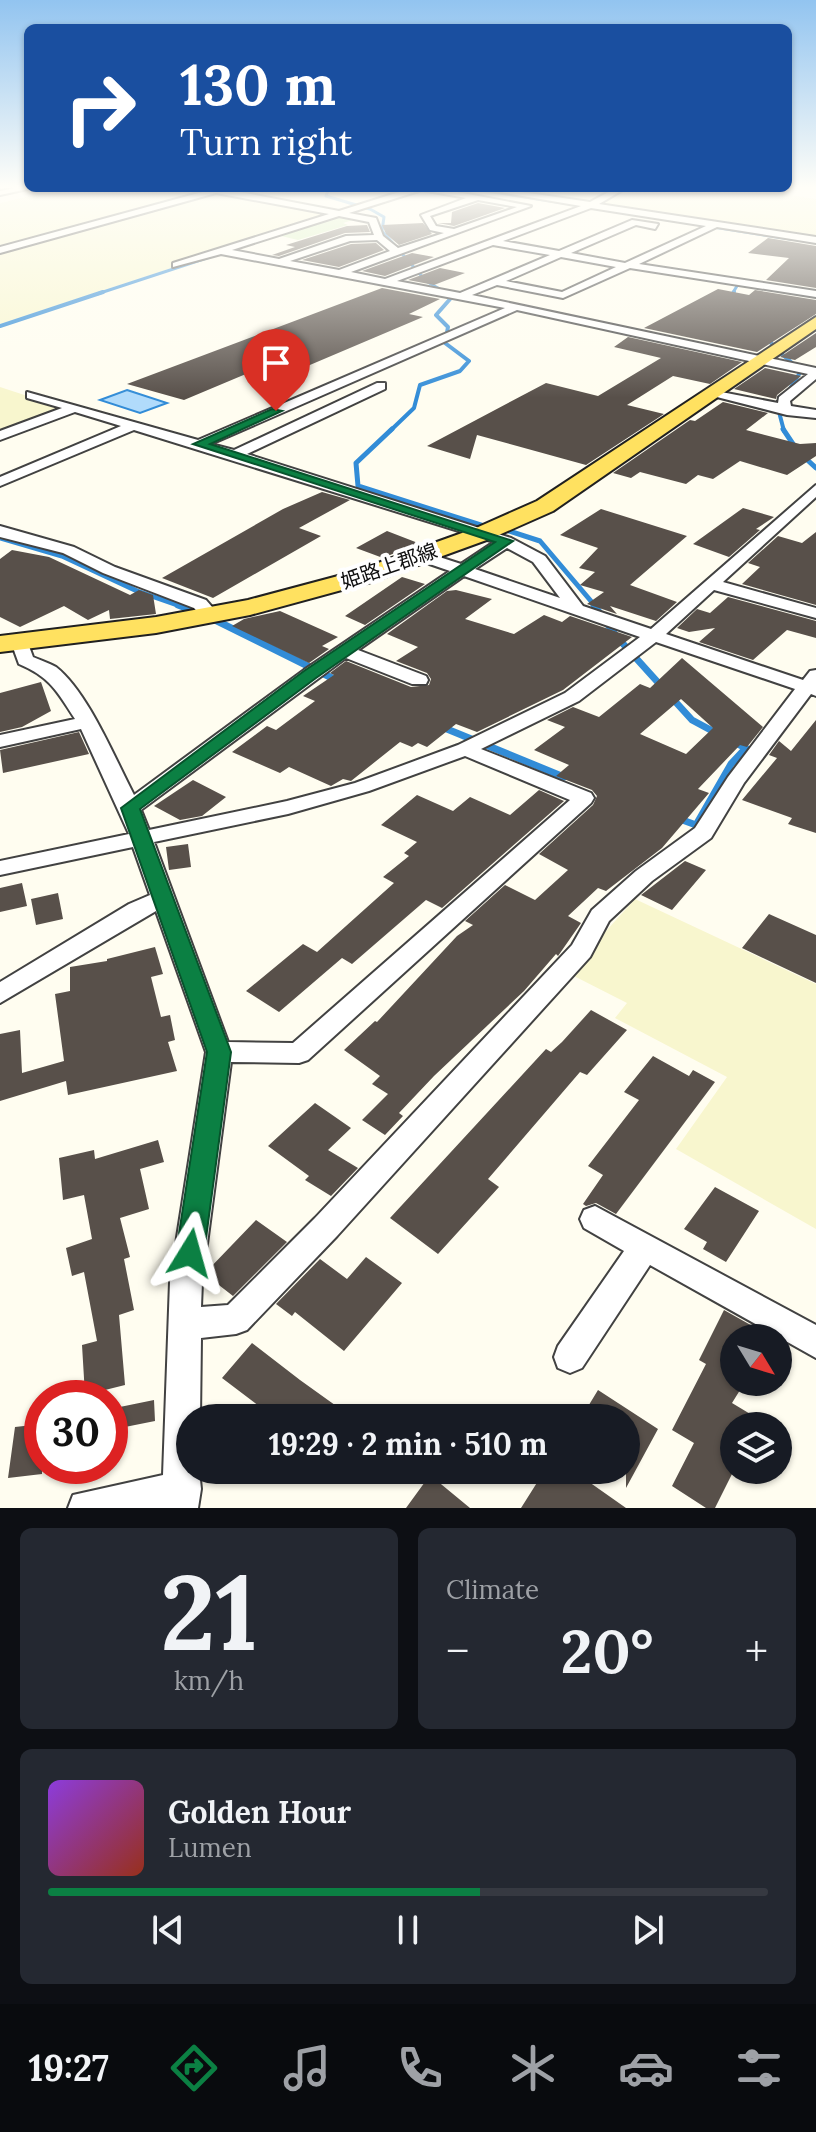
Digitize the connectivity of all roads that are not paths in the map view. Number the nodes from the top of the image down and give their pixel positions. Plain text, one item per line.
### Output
1 (201, 257) edge
2 (256, 257) edge
3 (293, 257) edge
4 (382, 257) edge
5 (451, 257) edge
6 (552, 257) edge
7 (581, 257) edge
8 (645, 257) edge
9 (280, 262) junction
10 (176, 265) dead end
11 (628, 265) junction
12 (340, 273) junction
13 (385, 282) junction
14 (496, 282) junction
15 (816, 294) edge
16 (459, 297) junction
17 (515, 307) junction
18 (816, 322) edge
19 (762, 360) junction
20 (813, 371) edge
21 (381, 386) dead end
22 (328, 389) junction
23 (711, 394) junction
24 (31, 395) dead end
25 (356, 398) junction
26 (71, 409) junction
27 (787, 411) junction
28 (816, 414) edge
29 (134, 425) junction
30 (0, 436) edge
31 (199, 444) junction
32 (235, 455) junction
33 (0, 482) edge
34 (816, 489) edge
35 (0, 531) edge
36 (484, 533) junction
37 (506, 541) junction
38 (421, 556) junction
39 (463, 571) junction
40 (712, 584) junction
41 (577, 610) junction
42 (816, 613) edge
43 (210, 615) junction
44 (653, 636) junction
45 (10, 643) edge
46 (345, 651) junction
47 (419, 680) dead end
48 (813, 684) edge
49 (87, 722) junction
50 (0, 741) edge
51 (465, 749) junction
52 (130, 808) junction
53 (141, 840) junction
54 (0, 868) edge
55 (162, 899) junction
56 (0, 994) edge
57 (219, 1052) junction
58 (595, 1219) dead end
59 (645, 1246) junction
60 (185, 1324) junction
61 (816, 1342) edge
62 (570, 1357) dead end
63 (182, 1498) edge
64 (86, 1508) edge

1 - 10 street
2 - 9 street
3 - 9 street
4 - 12 street
5 - 13 street
6 - 14 street
7 - 11 street
8 - 11 street
9 - 12 street
11 - 14 street
11 - 15 street
12 - 13 street
13 - 16 street
14 - 16 street
16 - 17 street
17 - 19 street
17 - 22 street
18 - 19 main road, 姫路上郡線
19 - 20 street
19 - 23 main road, 姫路上郡線
20 - 27 street
21 - 25 street
22 - 25 street
22 - 31 street
23 - 27 street
23 - 36 main road, 姫路上郡線
24 - 26 street
25 - 32 street
26 - 29 street
26 - 30 street
27 - 28 street
29 - 31 street
29 - 33 street
31 - 32 street
32 - 36 street
34 - 40 street
35 - 43 street
36 - 37 street
36 - 38 main road, 姫路上郡線
37 - 39 street
37 - 41 street
38 - 39 street
38 - 43 main road, 姫路上郡線
39 - 41 street
39 - 46 street
40 - 42 street
40 - 44 street
41 - 44 street
43 - 45 main road, 姫路上郡線
44 - 48 street
44 - 51 street
45 - 49 street
46 - 47 street
46 - 52 street
48 - 60 street
49 - 50 street
49 - 52 street
51 - 53 street
51 - 57 street
52 - 53 street
53 - 54 street
53 - 55 street
55 - 56 street
55 - 57 street
57 - 60 street
58 - 59 street
59 - 61 street
59 - 62 street
60 - 63 street
63 - 64 street

